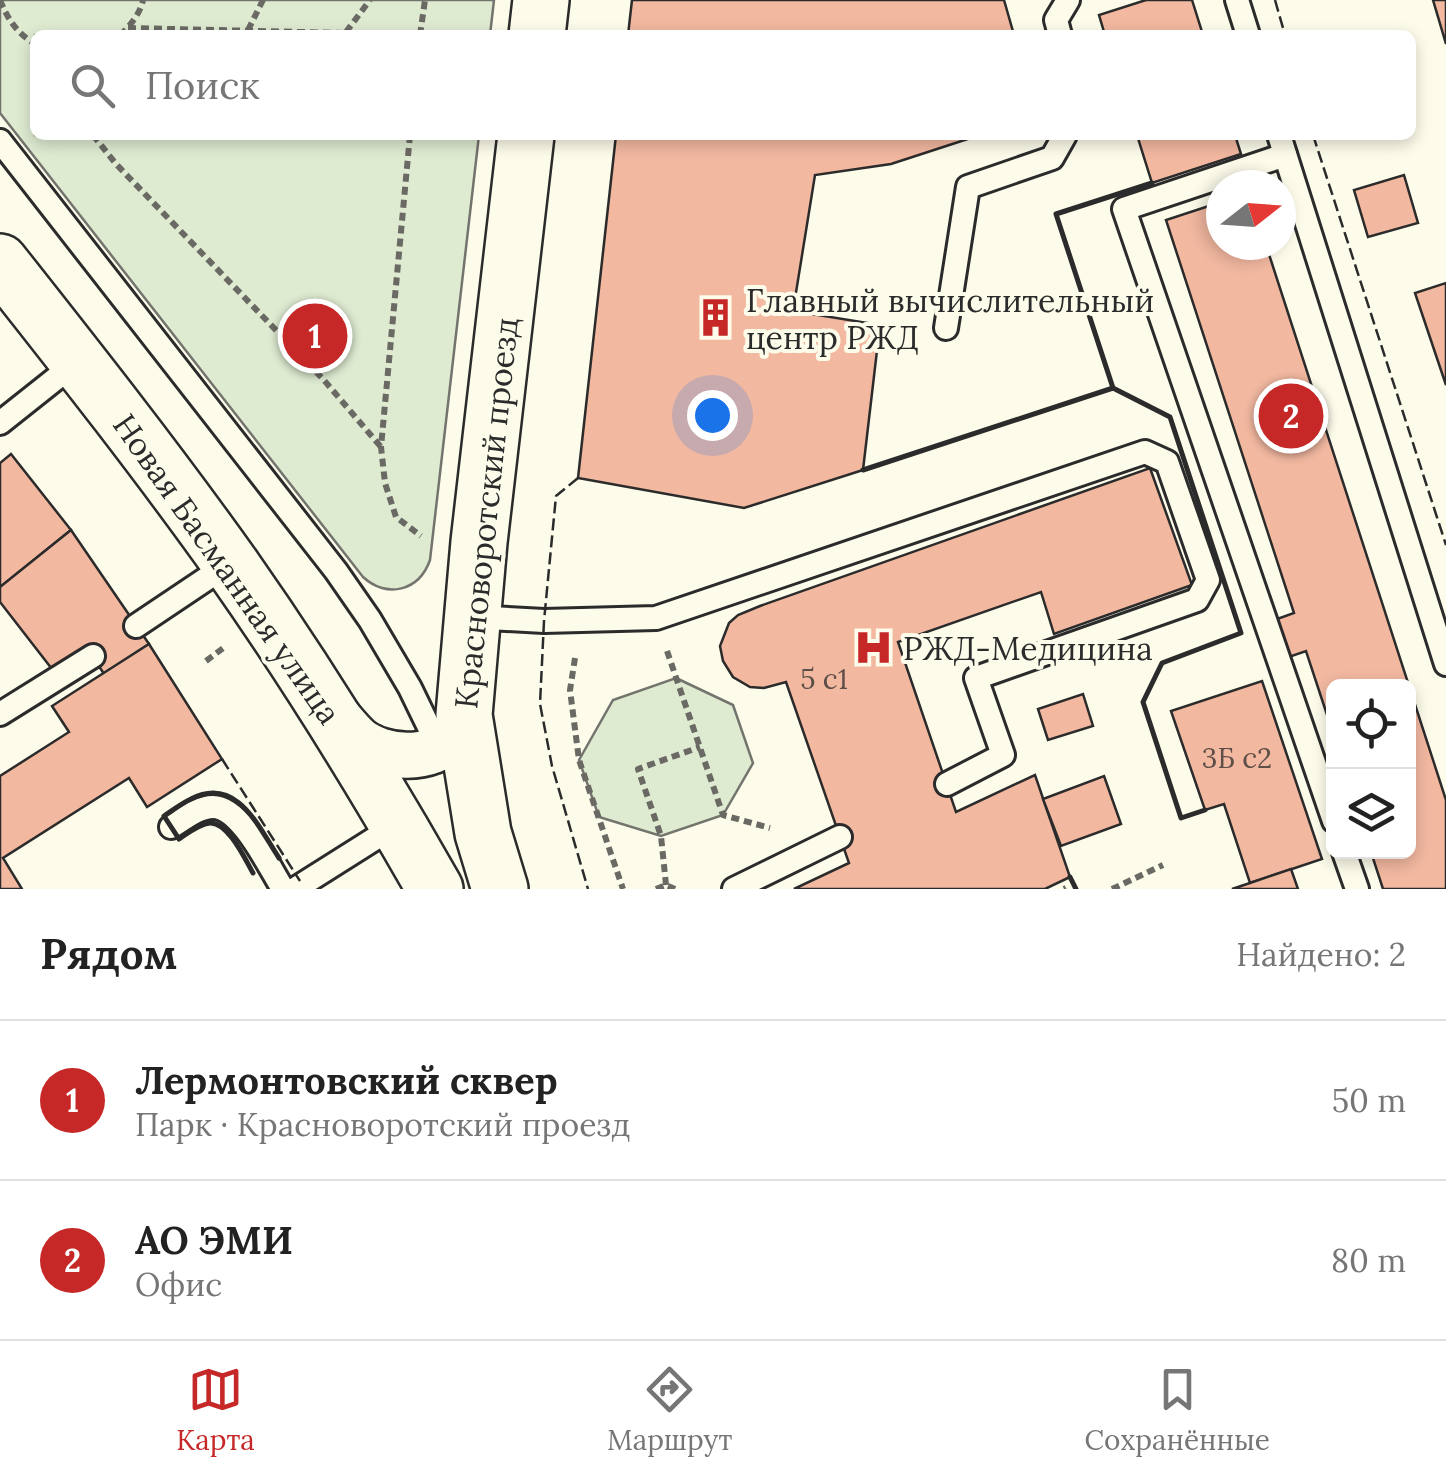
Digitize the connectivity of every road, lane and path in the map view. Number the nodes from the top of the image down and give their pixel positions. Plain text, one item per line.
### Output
1 (0, 0) edge
2 (142, 0) edge
3 (263, 0) edge
4 (370, 0) edge
5 (426, 0) edge
6 (541, 0) edge
7 (1068, 0) edge
8 (1237, 0) edge
9 (128, 28) junction
10 (126, 30) edge
11 (208, 30) edge
12 (248, 30) edge
13 (347, 30) edge
14 (421, 30) edge
15 (538, 30) edge
16 (1059, 30) edge
17 (1246, 30) edge
18 (30, 41) edge
19 (97, 140) edge
20 (410, 140) edge
21 (525, 140) edge
22 (1062, 140) edge
23 (0, 141) edge
24 (1282, 145) edge
25 (0, 262) edge
26 (946, 328) dead end
27 (78, 361) junction
28 (0, 423) edge
29 (381, 446) junction
30 (421, 536) dead end
31 (230, 564) junction
32 (472, 617) junction
33 (656, 618) junction
34 (580, 620) junction
35 (136, 626) dead end
36 (226, 645) dead end
37 (92, 656) dead end
38 (206, 661) dead end
39 (1446, 664) edge
40 (322, 700) junction
41 (0, 714) edge
42 (452, 731) junction
43 (700, 748) junction
44 (947, 784) dead end
45 (1326, 797) edge
46 (398, 824) junction
47 (171, 827) dead end
48 (834, 840) joint
49 (1346, 859) edge
50 (1164, 865) dead end
51 (666, 885) junction
52 (283, 889) edge
53 (295, 889) edge
54 (435, 889) edge
55 (500, 889) edge
56 (623, 889) edge
57 (656, 889) edge
58 (675, 889) edge
59 (734, 889) edge
60 (1112, 889) edge
61 (1357, 889) edge

1 - 18 path
2 - 9 path
3 - 12 path
4 - 13 path
5 - 14 path
6 - 15 main road
7 - 16 lane
8 - 17 lane
9 - 10 path
9 - 11 path
19 - 29 path
20 - 29 path
21 - 32 main road, Красноворотский проезд
22 - 26 lane
23 - 42 lane
24 - 39 lane
24 - 45 lane
25 - 27 main road, Новая Басманная улица
27 - 28 lane
27 - 31 main road, Новая Басманная улица
29 - 30 path
31 - 35 lane
31 - 40 main road, Новая Басманная улица
32 - 34 lane
32 - 42 main road, Красноворотский проезд
33 - 34 lane
33 - 43 path
33 - 44 lane
34 - 56 path
36 - 38 path
37 - 41 lane
40 - 42 street
40 - 46 main road, Новая Басманная улица
42 - 55 main road, Красноворотский проезд
43 - 48 path
43 - 51 path
46 - 53 lane
46 - 54 main road, Новая Басманная улица
47 - 52 lane
48 - 59 lane
49 - 61 lane
50 - 60 path
51 - 57 path
51 - 58 path

